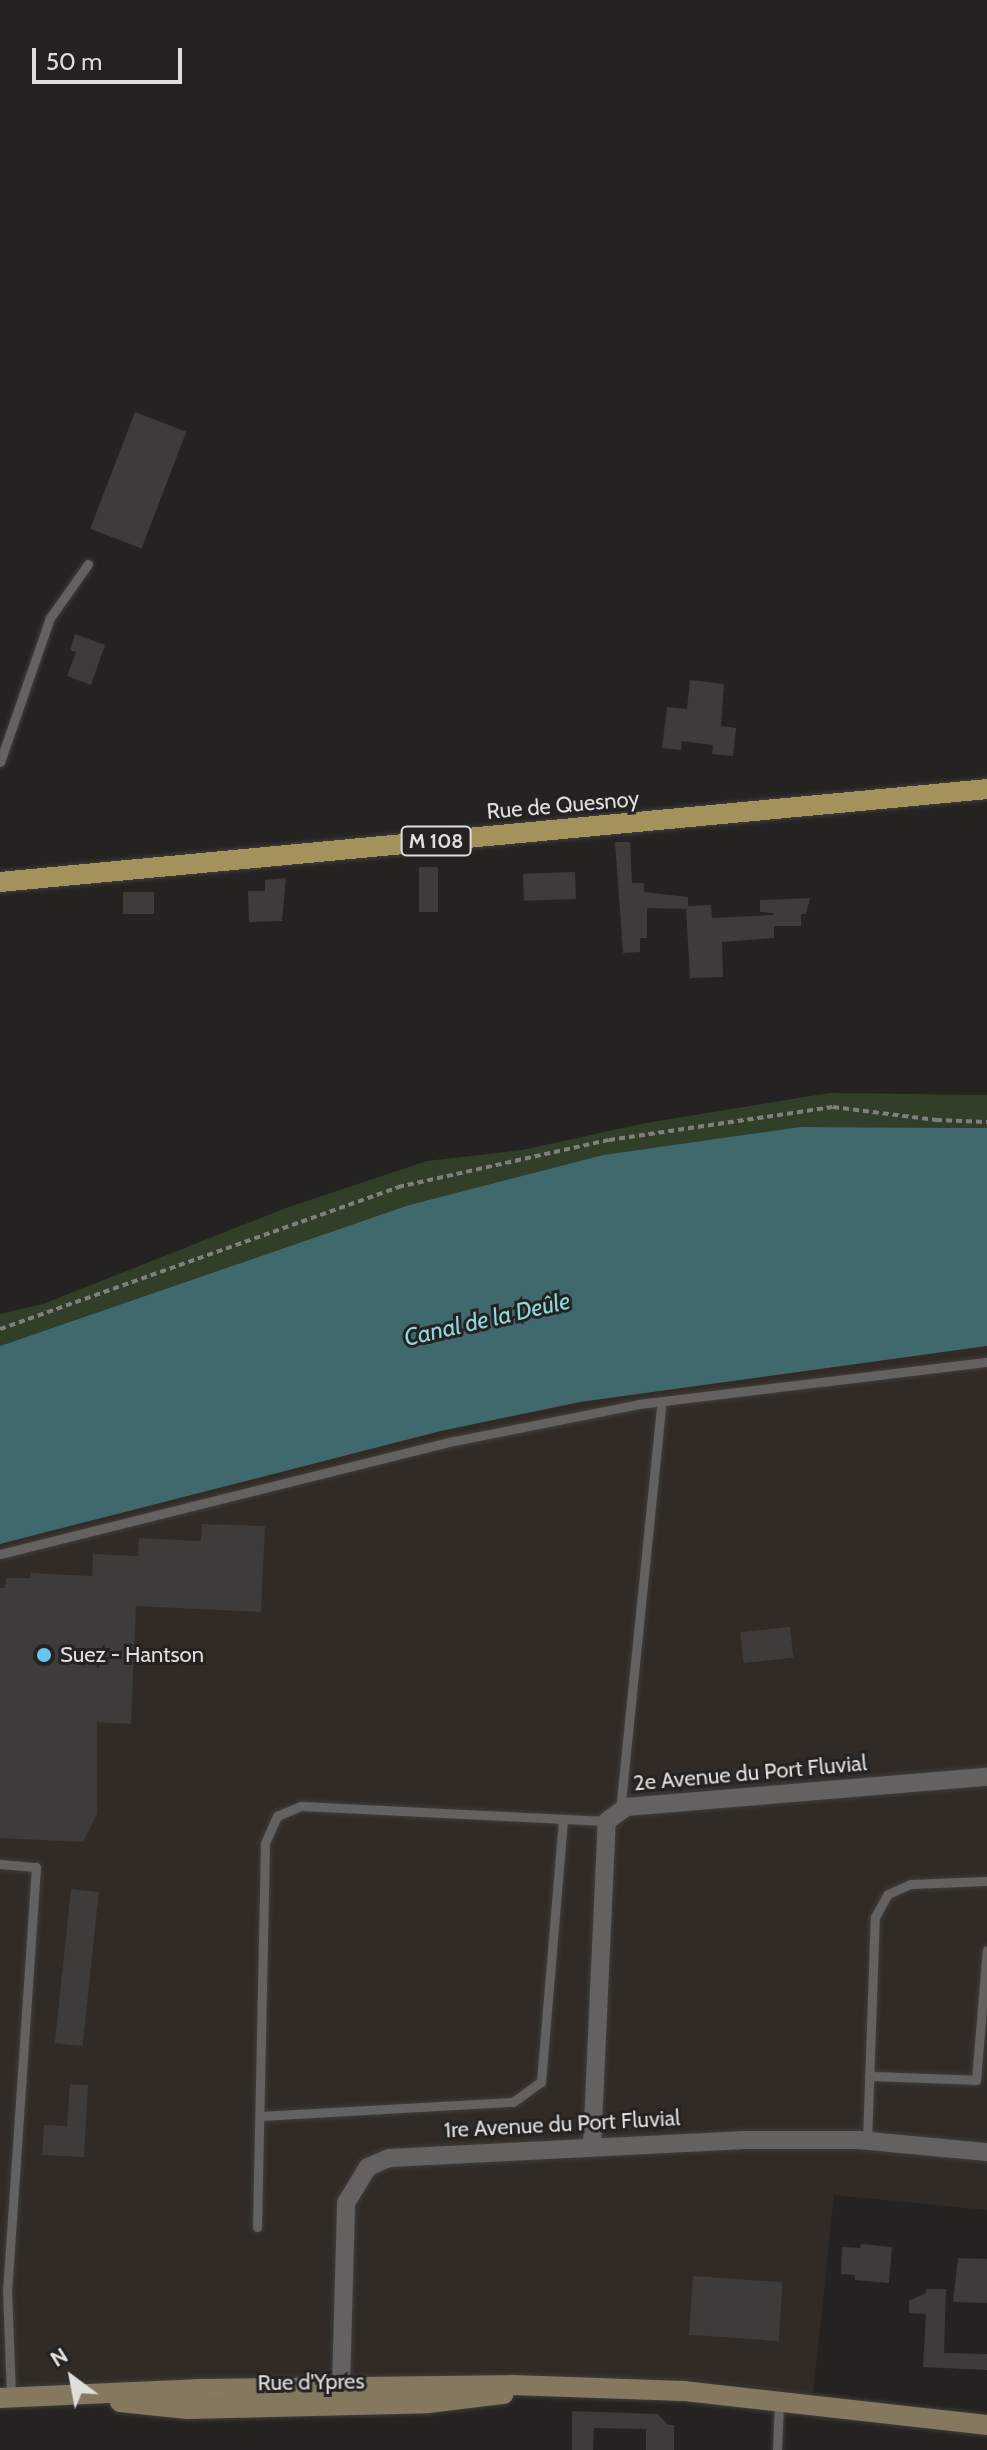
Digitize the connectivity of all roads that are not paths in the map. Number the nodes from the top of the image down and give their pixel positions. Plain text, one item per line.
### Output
1 (88, 564) dead end
2 (0, 762) edge
3 (987, 789) edge
4 (0, 882) edge
5 (987, 1362) edge
6 (662, 1401) junction
7 (0, 1554) edge
8 (987, 1777) edge
9 (614, 1816) junction
10 (563, 1819) junction
11 (0, 1864) edge
12 (987, 1881) edge
13 (987, 1950) edge
14 (869, 2076) junction
15 (260, 2116) junction
16 (867, 2141) junction
17 (592, 2146) junction
18 (987, 2152) edge
19 (257, 2227) dead end
20 (5, 2327) edge
21 (341, 2386) junction
22 (555, 2389) junction
23 (68, 2396) junction
24 (6, 2398) edge
25 (779, 2402) junction
26 (947, 2423) junction
27 (987, 2425) edge
28 (987, 2434) edge
29 (777, 2450) edge

1 - 2 lane
3 - 4 main road, Rue de Quesnoy / M 108
5 - 6 lane
6 - 7 lane
6 - 9 lane
8 - 9 street, 2e Avenue du Port Fluvial
9 - 10 lane
9 - 17 street
10 - 15 lane
10 - 15 lane
11 - 20 lane
12 - 14 lane
13 - 14 lane
14 - 16 lane
15 - 19 lane
16 - 17 street, 1re Avenue du Port Fluvial
16 - 18 street, 1re Avenue du Port Fluvial
17 - 21 street, 1re Avenue du Port Fluvial
20 - 24 lane
21 - 22 main road, Rue d'Ypres
21 - 23 main road, Rue d'Ypres
22 - 23 main road, Rue d'Ypres
22 - 25 main road, Rue d'Ypres
23 - 24 main road, Rue d'Ypres
25 - 26 main road, Rue d'Ypres
25 - 29 lane
26 - 27 main road, Rue d'Ypres
26 - 28 main road, Rue d'Ypres

